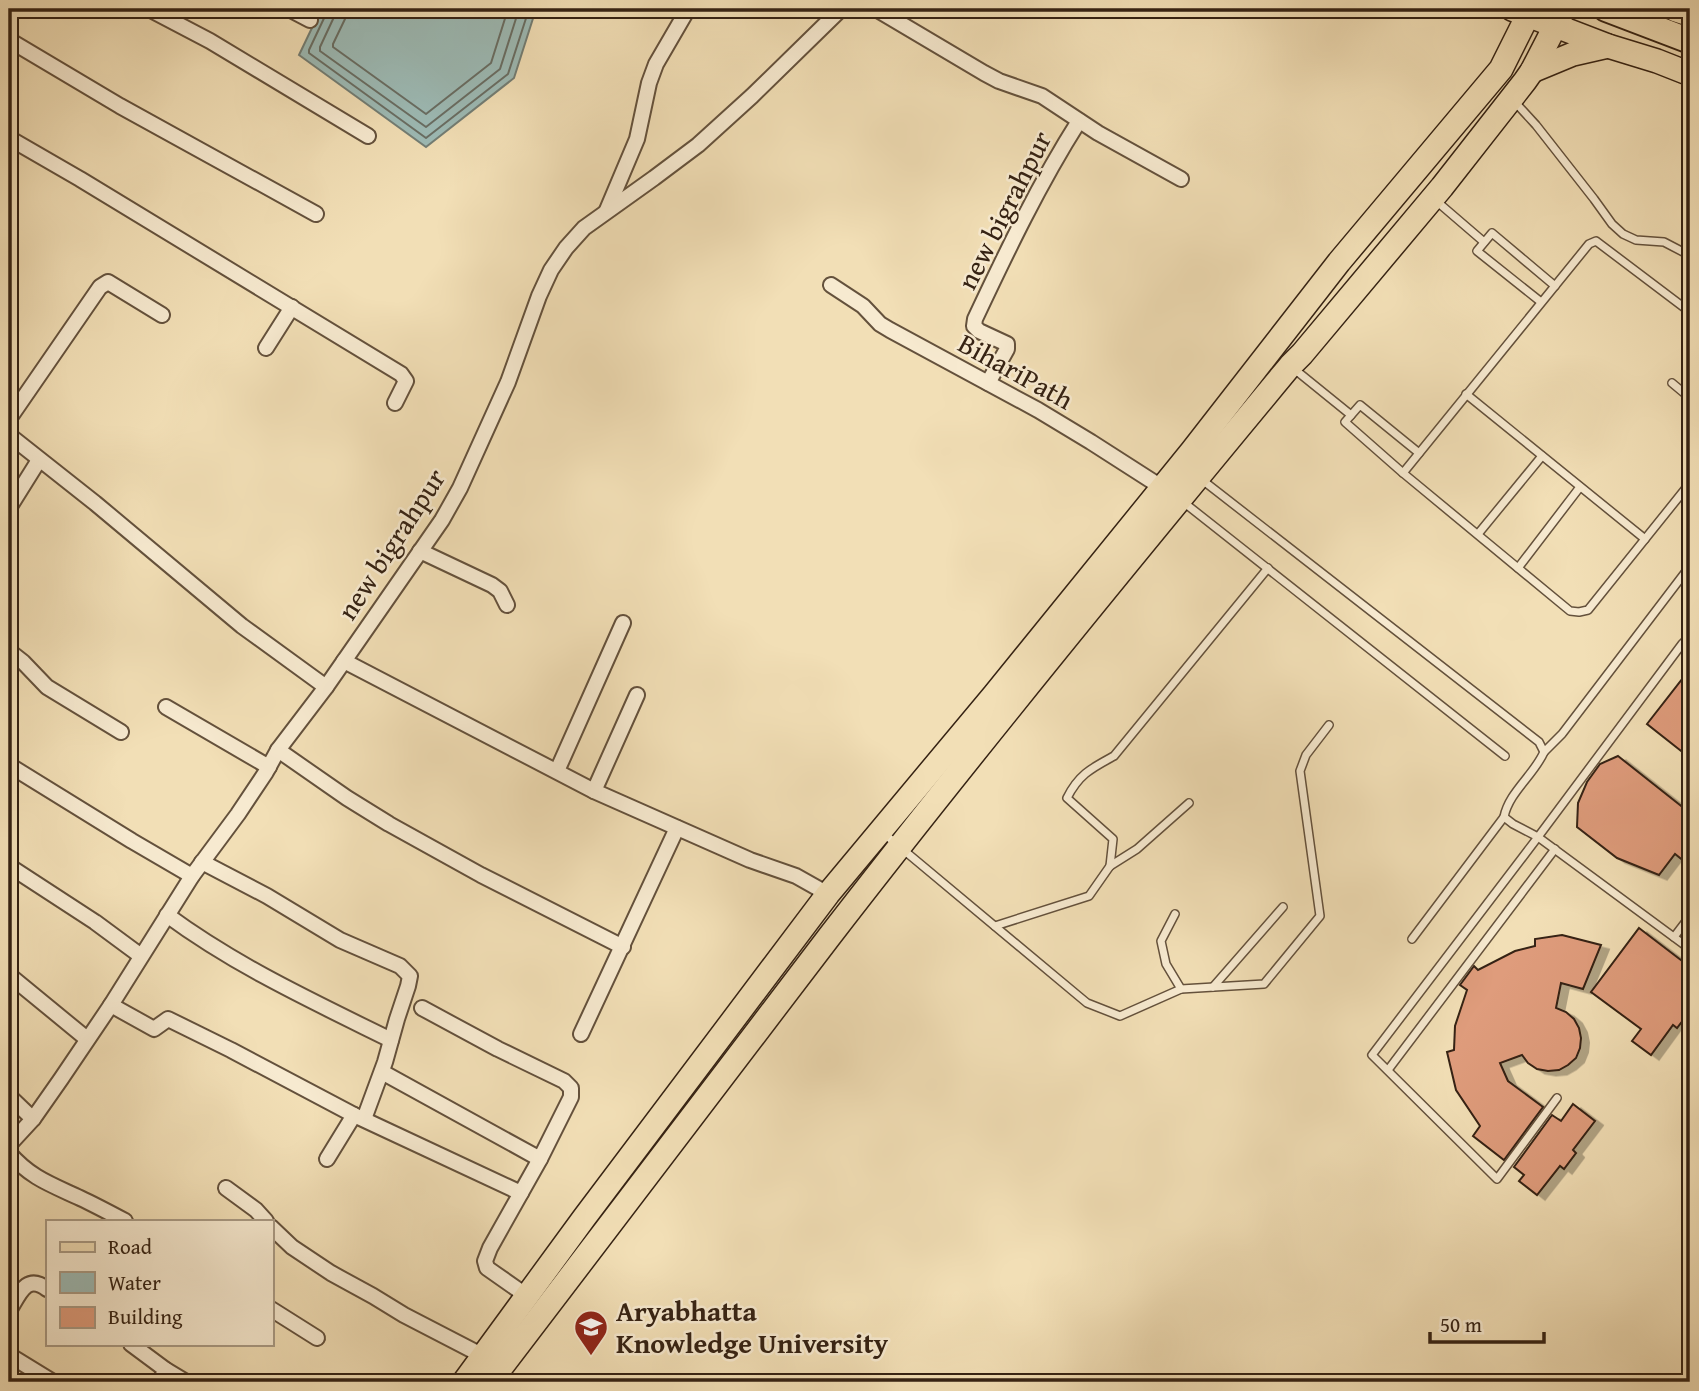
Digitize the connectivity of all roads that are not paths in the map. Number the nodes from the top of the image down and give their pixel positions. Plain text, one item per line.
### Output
1 (149, 9) edge
2 (289, 9) edge
3 (688, 9) edge
4 (841, 9) edge
5 (876, 9) edge
6 (1497, 9) edge
7 (1606, 9) edge
8 (1675, 9) edge
9 (1524, 11) edge
10 (1690, 14) edge
11 (1560, 17) edge
12 (310, 20) dead end
13 (9, 40) edge
14 (1690, 41) edge
15 (1608, 46) junction
16 (1501, 69) junction
17 (1532, 71) junction
18 (1690, 74) edge
19 (1511, 98) junction
20 (1079, 121) junction
21 (368, 136) dead end
22 (9, 138) edge
23 (1181, 179) dead end
24 (1433, 198) junction
25 (607, 210) junction
26 (317, 214) dead end
27 (1485, 242) junction
28 (1689, 255) edge
29 (831, 285) dead end
30 (1555, 286) junction
31 (1541, 302) junction
32 (292, 307) junction
33 (1690, 312) edge
34 (162, 315) dead end
35 (266, 348) dead end
36 (1290, 366) junction
37 (988, 383) junction
38 (1672, 383) dead end
39 (1466, 394) junction
40 (1690, 398) edge
41 (395, 403) dead end
42 (1351, 415) junction
43 (9, 419) edge
44 (9, 435) edge
45 (1419, 453) junction
46 (1542, 456) junction
47 (39, 460) junction
48 (1403, 473) junction
49 (1198, 477) junction
50 (1690, 483) edge
51 (1580, 487) junction
52 (1171, 493) junction
53 (9, 508) edge
54 (1478, 534) junction
55 (1645, 539) junction
56 (419, 551) junction
57 (1690, 566) edge
58 (1268, 568) junction
59 (1518, 568) junction
60 (507, 606) dead end
61 (623, 622) dead end
62 (1690, 636) edge
63 (9, 651) edge
64 (344, 661) junction
65 (326, 687) junction
66 (637, 695) dead end
67 (166, 707) dead end
68 (1329, 725) dead end
69 (121, 732) dead end
70 (278, 750) junction
71 (1544, 752) junction
72 (1505, 756) dead end
73 (9, 765) edge
74 (268, 767) junction
75 (557, 771) junction
76 (594, 791) junction
77 (1189, 803) dead end
78 (1504, 817) junction
79 (677, 828) junction
80 (881, 831) junction
81 (1538, 837) junction
82 (900, 846) junction
83 (1555, 849) junction
84 (202, 862) junction
85 (9, 866) edge
86 (1110, 866) junction
87 (192, 876) junction
88 (828, 894) junction
89 (1283, 907) dead end
90 (1175, 914) dead end
91 (167, 915) junction
92 (1690, 916) edge
93 (995, 926) junction
94 (1674, 937) junction
95 (1412, 939) dead end
96 (623, 947) junction
97 (788, 948) junction
98 (1690, 950) edge
99 (141, 956) junction
100 (808, 964) junction
101 (9, 975) edge
102 (1213, 987) junction
103 (1181, 989) junction
104 (111, 1005) junction
105 (422, 1008) dead end
106 (581, 1034) dead end
107 (87, 1039) junction
108 (391, 1040) junction
109 (1388, 1070) junction
110 (382, 1072) junction
111 (9, 1096) edge
112 (1557, 1098) dead end
113 (359, 1117) junction
114 (33, 1119) junction
115 (9, 1145) edge
116 (9, 1153) edge
117 (630, 1158) junction
118 (327, 1159) dead end
119 (540, 1159) junction
120 (650, 1172) junction
121 (226, 1188) dead end
122 (521, 1193) junction
123 (123, 1220) edge
124 (265, 1220) edge
125 (273, 1229) edge
126 (46, 1288) edge
127 (527, 1296) junction
128 (9, 1311) edge
129 (273, 1311) edge
130 (317, 1338) dead end
131 (133, 1346) edge
132 (9, 1355) edge
133 (492, 1368) edge
134 (162, 1376) edge
135 (53, 1382) edge
136 (186, 1382) edge
137 (464, 1382) edge

1 - 21 street
2 - 12 street
3 - 25 street
4 - 25 street, new bigrahpur
5 - 20 street
6 - 16 main road
7 - 14 highway
8 - 10 highway
9 - 11 main road
9 - 16 main road
11 - 15 main road
11 - 17 main road
13 - 26 street
15 - 17 main road
15 - 18 main road
16 - 52 main road
17 - 19 main road
19 - 24 main road
19 - 28 lane
20 - 23 street
20 - 37 street, new bigrahpur
22 - 32 street
24 - 27 lane
24 - 36 main road
25 - 56 street, new bigrahpur
27 - 30 lane
27 - 31 lane
29 - 37 street, BihariPath
30 - 31 lane
30 - 33 lane
31 - 39 lane
32 - 35 street
32 - 41 street
34 - 43 street
36 - 42 lane
36 - 49 main road
37 - 52 street, BihariPath
38 - 40 lane
39 - 45 lane
39 - 46 lane
42 - 45 lane
42 - 48 lane
44 - 47 street
45 - 48 lane
46 - 51 lane
46 - 54 lane
47 - 53 street
47 - 65 street
48 - 54 lane
49 - 52 main road
49 - 71 lane
50 - 55 lane
51 - 55 lane
51 - 59 lane
52 - 58 lane
52 - 80 main road
52 - 82 main road
54 - 59 lane
55 - 59 lane
56 - 60 street
56 - 64 street, new bigrahpur
57 - 71 lane
58 - 72 lane
58 - 86 lane
61 - 75 street
62 - 81 lane
63 - 69 street
64 - 65 street, new bigrahpur
64 - 75 street
65 - 70 street, new bigrahpur
66 - 76 street
67 - 74 street
68 - 102 lane
70 - 74 street, new bigrahpur
70 - 96 street
71 - 78 lane
73 - 87 street
74 - 84 street, new bigrahpur
75 - 76 street
76 - 79 street
77 - 86 lane
78 - 81 lane
78 - 95 lane
79 - 88 street
79 - 96 street
80 - 82 lane
80 - 88 main road
81 - 83 lane
81 - 109 lane
82 - 93 lane
82 - 100 main road
83 - 94 lane
83 - 109 lane
84 - 87 street, new bigrahpur
84 - 108 street
85 - 99 street
86 - 93 lane
87 - 91 street, new bigrahpur
88 - 97 main road
89 - 102 lane
90 - 103 lane
91 - 99 street, new bigrahpur
91 - 108 street
92 - 94 lane
93 - 103 lane
94 - 98 lane
96 - 106 street
97 - 100 main road
97 - 117 main road
99 - 104 street, new bigrahpur
100 - 120 main road
101 - 107 street
102 - 103 lane
104 - 107 street, new bigrahpur
104 - 113 street
105 - 119 street
107 - 114 street, new bigrahpur
108 - 110 street
109 - 112 lane
110 - 113 street
110 - 119 street
111 - 114 street
113 - 118 street
113 - 122 street
114 - 115 street, new bigrahpur
116 - 123 street
117 - 120 main road
117 - 127 main road
119 - 122 street
120 - 133 main road
121 - 124 street
122 - 127 street
125 - 133 street
126 - 128 street
127 - 133 main road
129 - 130 street
131 - 134 street
132 - 135 street
133 - 137 main road
134 - 136 street

